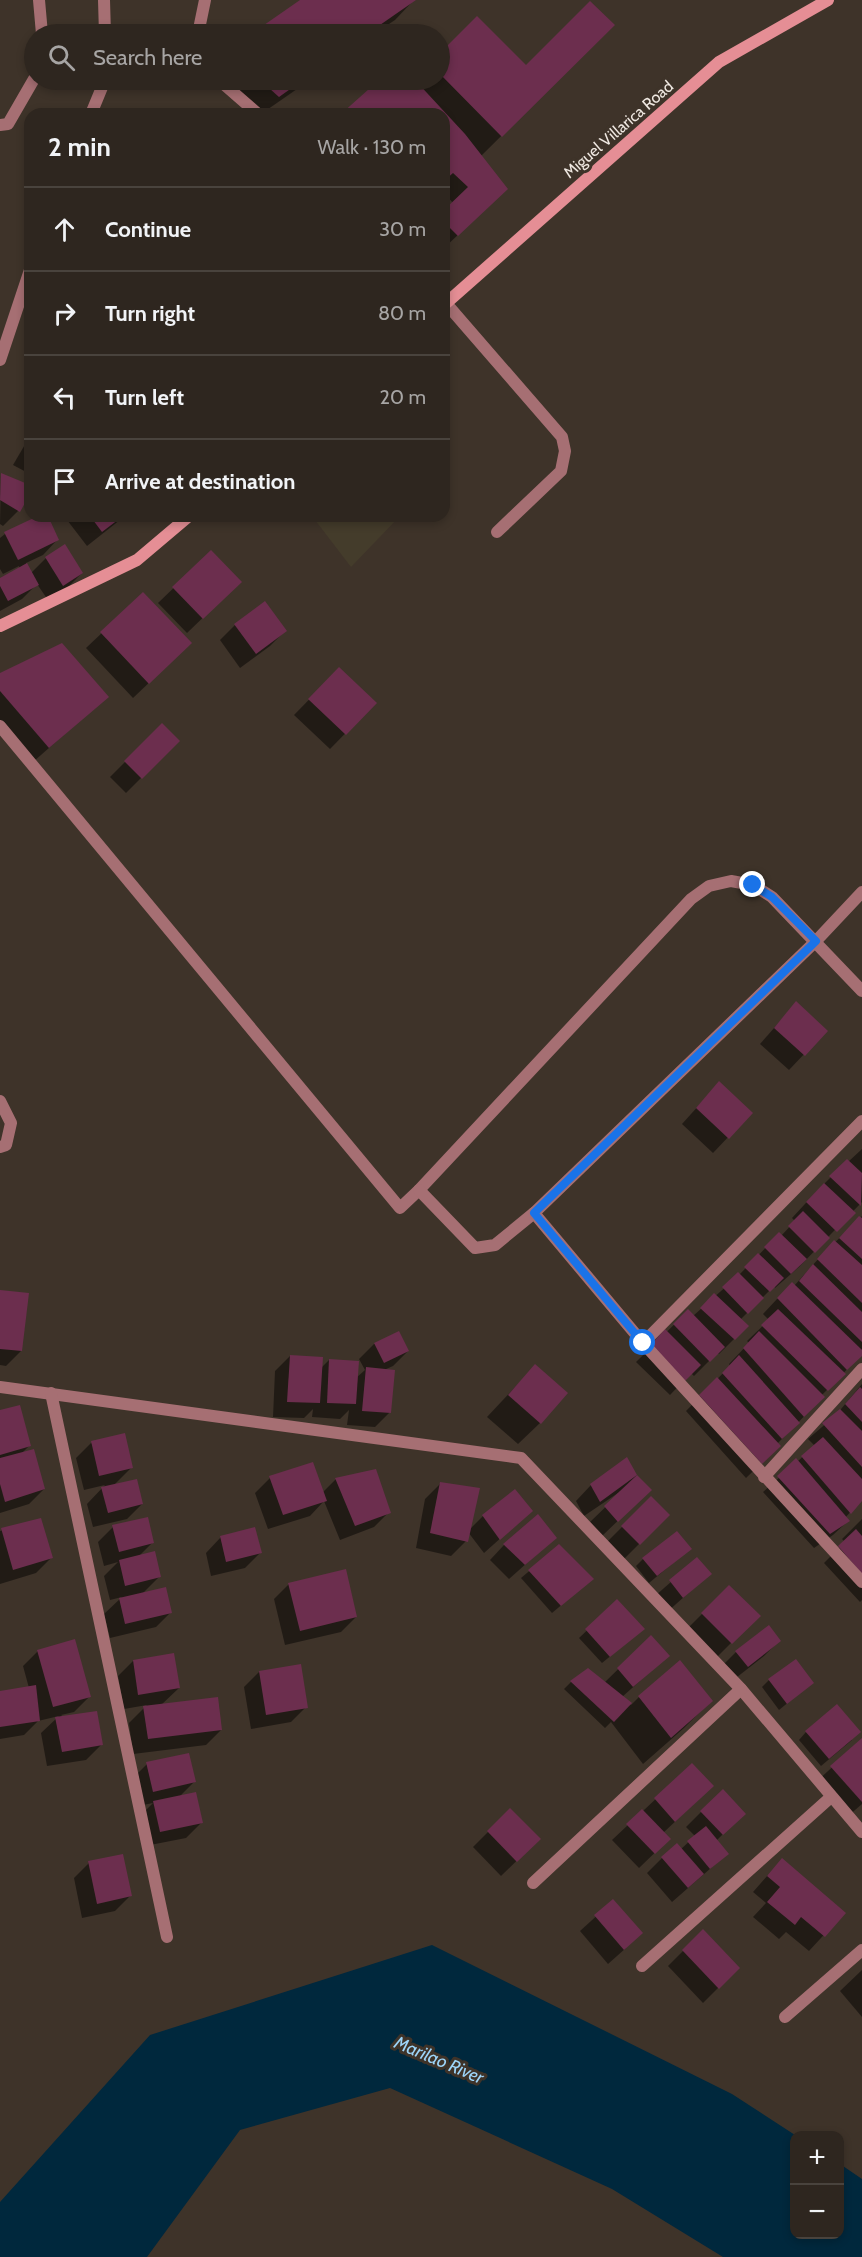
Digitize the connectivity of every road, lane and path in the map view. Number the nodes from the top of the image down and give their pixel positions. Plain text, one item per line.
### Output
1 (39, 0) edge
2 (104, 0) edge
3 (205, 0) edge
4 (828, 0) edge
5 (41, 24) edge
6 (105, 24) edge
7 (200, 24) edge
8 (28, 90) edge
9 (101, 90) edge
10 (230, 90) edge
11 (93, 108) edge
12 (251, 108) edge
13 (0, 125) edge
14 (24, 288) edge
15 (450, 299) edge
16 (450, 309) edge
17 (0, 360) edge
18 (182, 522) edge
19 (497, 532) dead end
20 (0, 626) edge
21 (0, 726) edge
22 (862, 892) edge
23 (816, 941) junction
24 (862, 991) edge
25 (0, 1101) edge
26 (862, 1121) edge
27 (0, 1147) edge
28 (419, 1190) junction
29 (534, 1213) junction
30 (643, 1343) junction
31 (862, 1369) edge
32 (0, 1387) edge
33 (51, 1393) junction
34 (764, 1477) junction
35 (862, 1582) edge
36 (741, 1689) junction
37 (831, 1797) junction
38 (862, 1832) edge
39 (533, 1883) dead end
40 (167, 1937) dead end
41 (862, 1950) edge
42 (642, 1965) dead end
43 (785, 2017) dead end

1 - 5 street
2 - 6 street
3 - 7 street
4 - 15 main road, Miguel Villarica Road
8 - 13 street
9 - 11 street
10 - 12 street
14 - 17 street
16 - 19 street
18 - 20 main road
21 - 28 street
22 - 23 street
23 - 24 street
23 - 28 street
23 - 29 street
25 - 27 street
26 - 30 street
28 - 29 street
29 - 30 street
30 - 34 street
31 - 34 street
32 - 33 street
33 - 36 street
33 - 40 street
34 - 35 street
36 - 37 street
36 - 39 street
37 - 38 street
37 - 42 street
41 - 43 street

